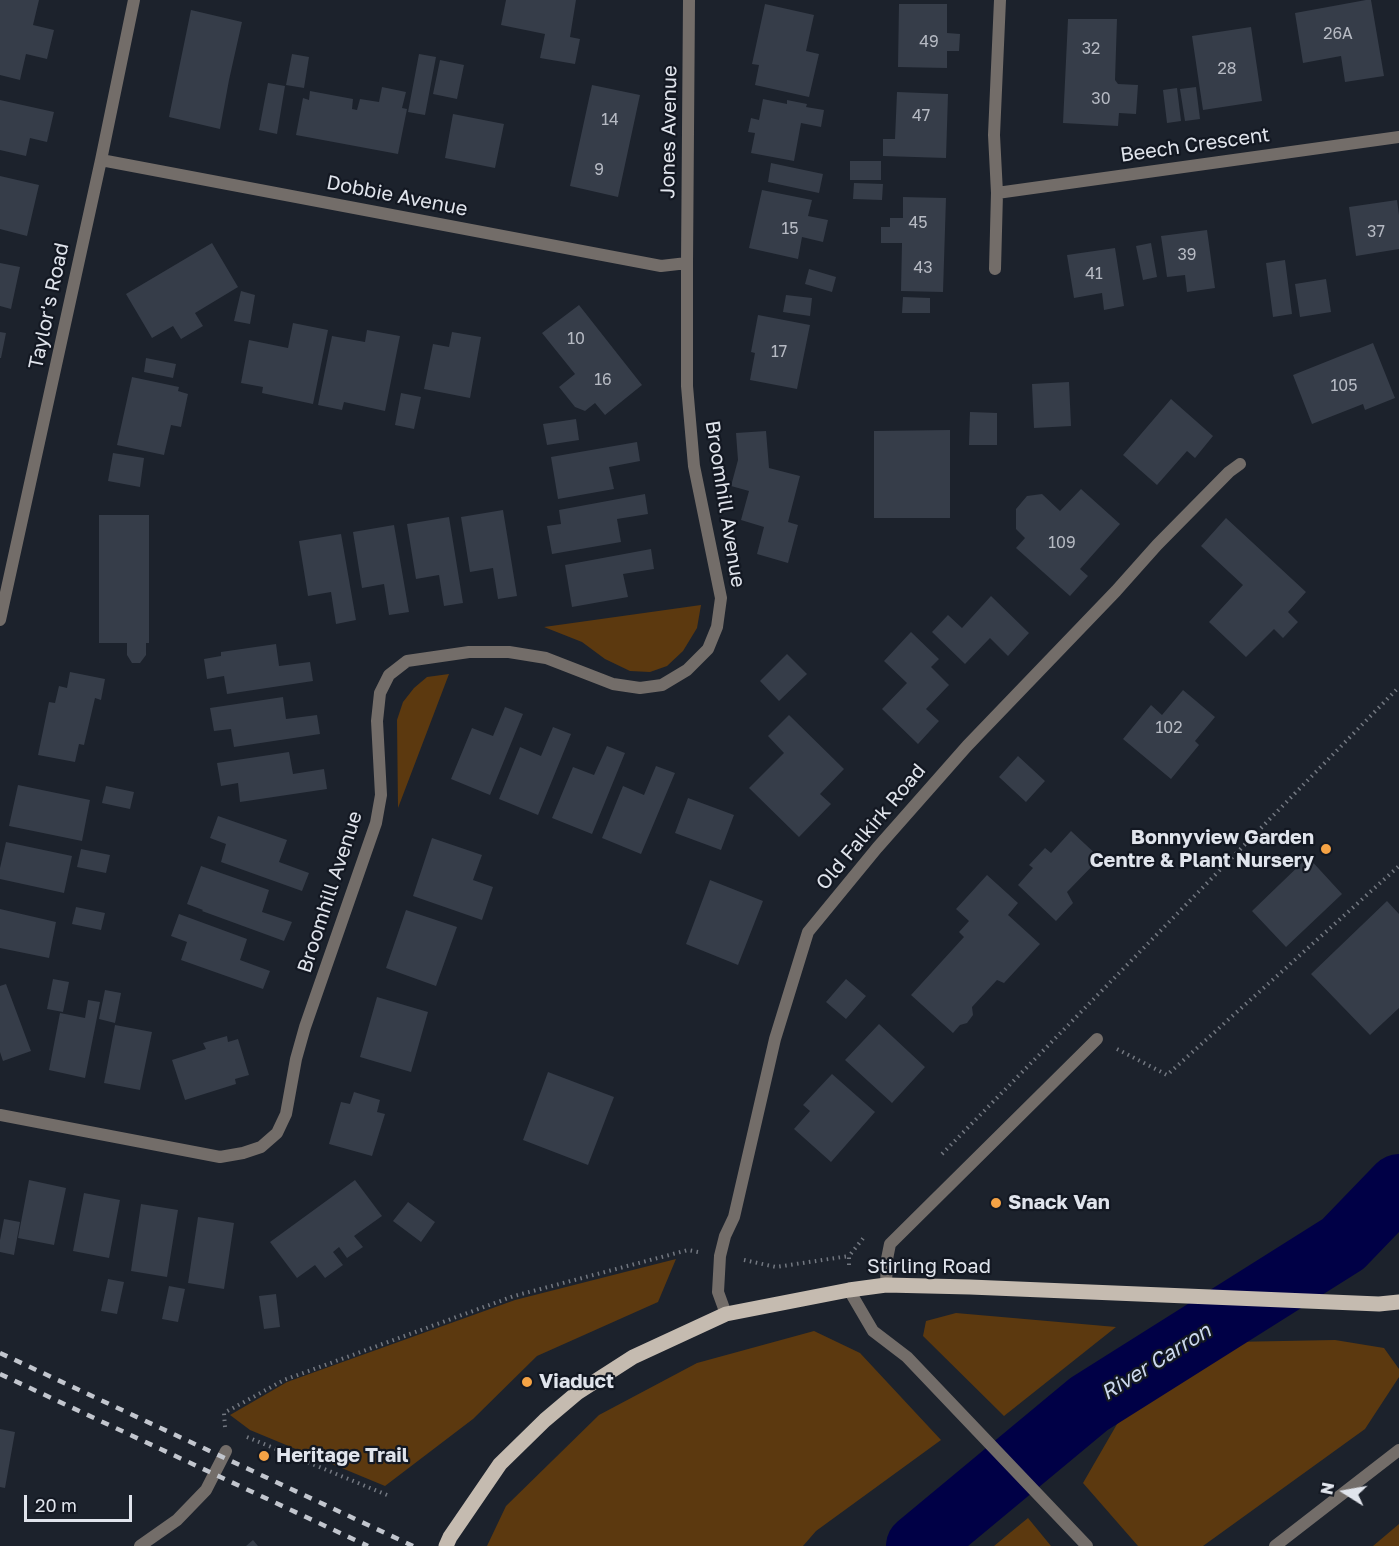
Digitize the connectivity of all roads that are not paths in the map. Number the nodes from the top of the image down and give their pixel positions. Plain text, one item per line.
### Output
1 (134, 0) edge
2 (689, 0) edge
3 (1000, 0) edge
4 (1399, 136) edge
5 (101, 160) junction
6 (997, 193) junction
7 (687, 263) junction
8 (995, 269) dead end
9 (1240, 464) dead end
10 (4, 591) edge
11 (0, 620) edge
12 (1097, 1040) road end
13 (0, 1115) edge
14 (885, 1285) junction
15 (849, 1290) junction
16 (1399, 1302) edge
17 (726, 1314) junction
18 (1399, 1450) edge
19 (226, 1451) road end
20 (140, 1546) edge
21 (446, 1546) edge
22 (1087, 1546) edge
23 (1275, 1546) edge

1 - 5 street, Taylor's Road
2 - 7 street, Jones Avenue
3 - 6 street
4 - 6 street, Beech Crescent
5 - 7 street, Dobbie Avenue
5 - 10 street, Taylor's Road
6 - 8 street
7 - 13 street, Broomhill Avenue
9 - 17 street, Old Falkirk Road
10 - 11 street, Taylor's Road
12 - 14 street
14 - 15 main road, Stirling Road
14 - 16 main road, Stirling Road
15 - 17 main road, Stirling Road
15 - 22 street
17 - 21 main road, Stirling Road
18 - 23 street
19 - 20 street

